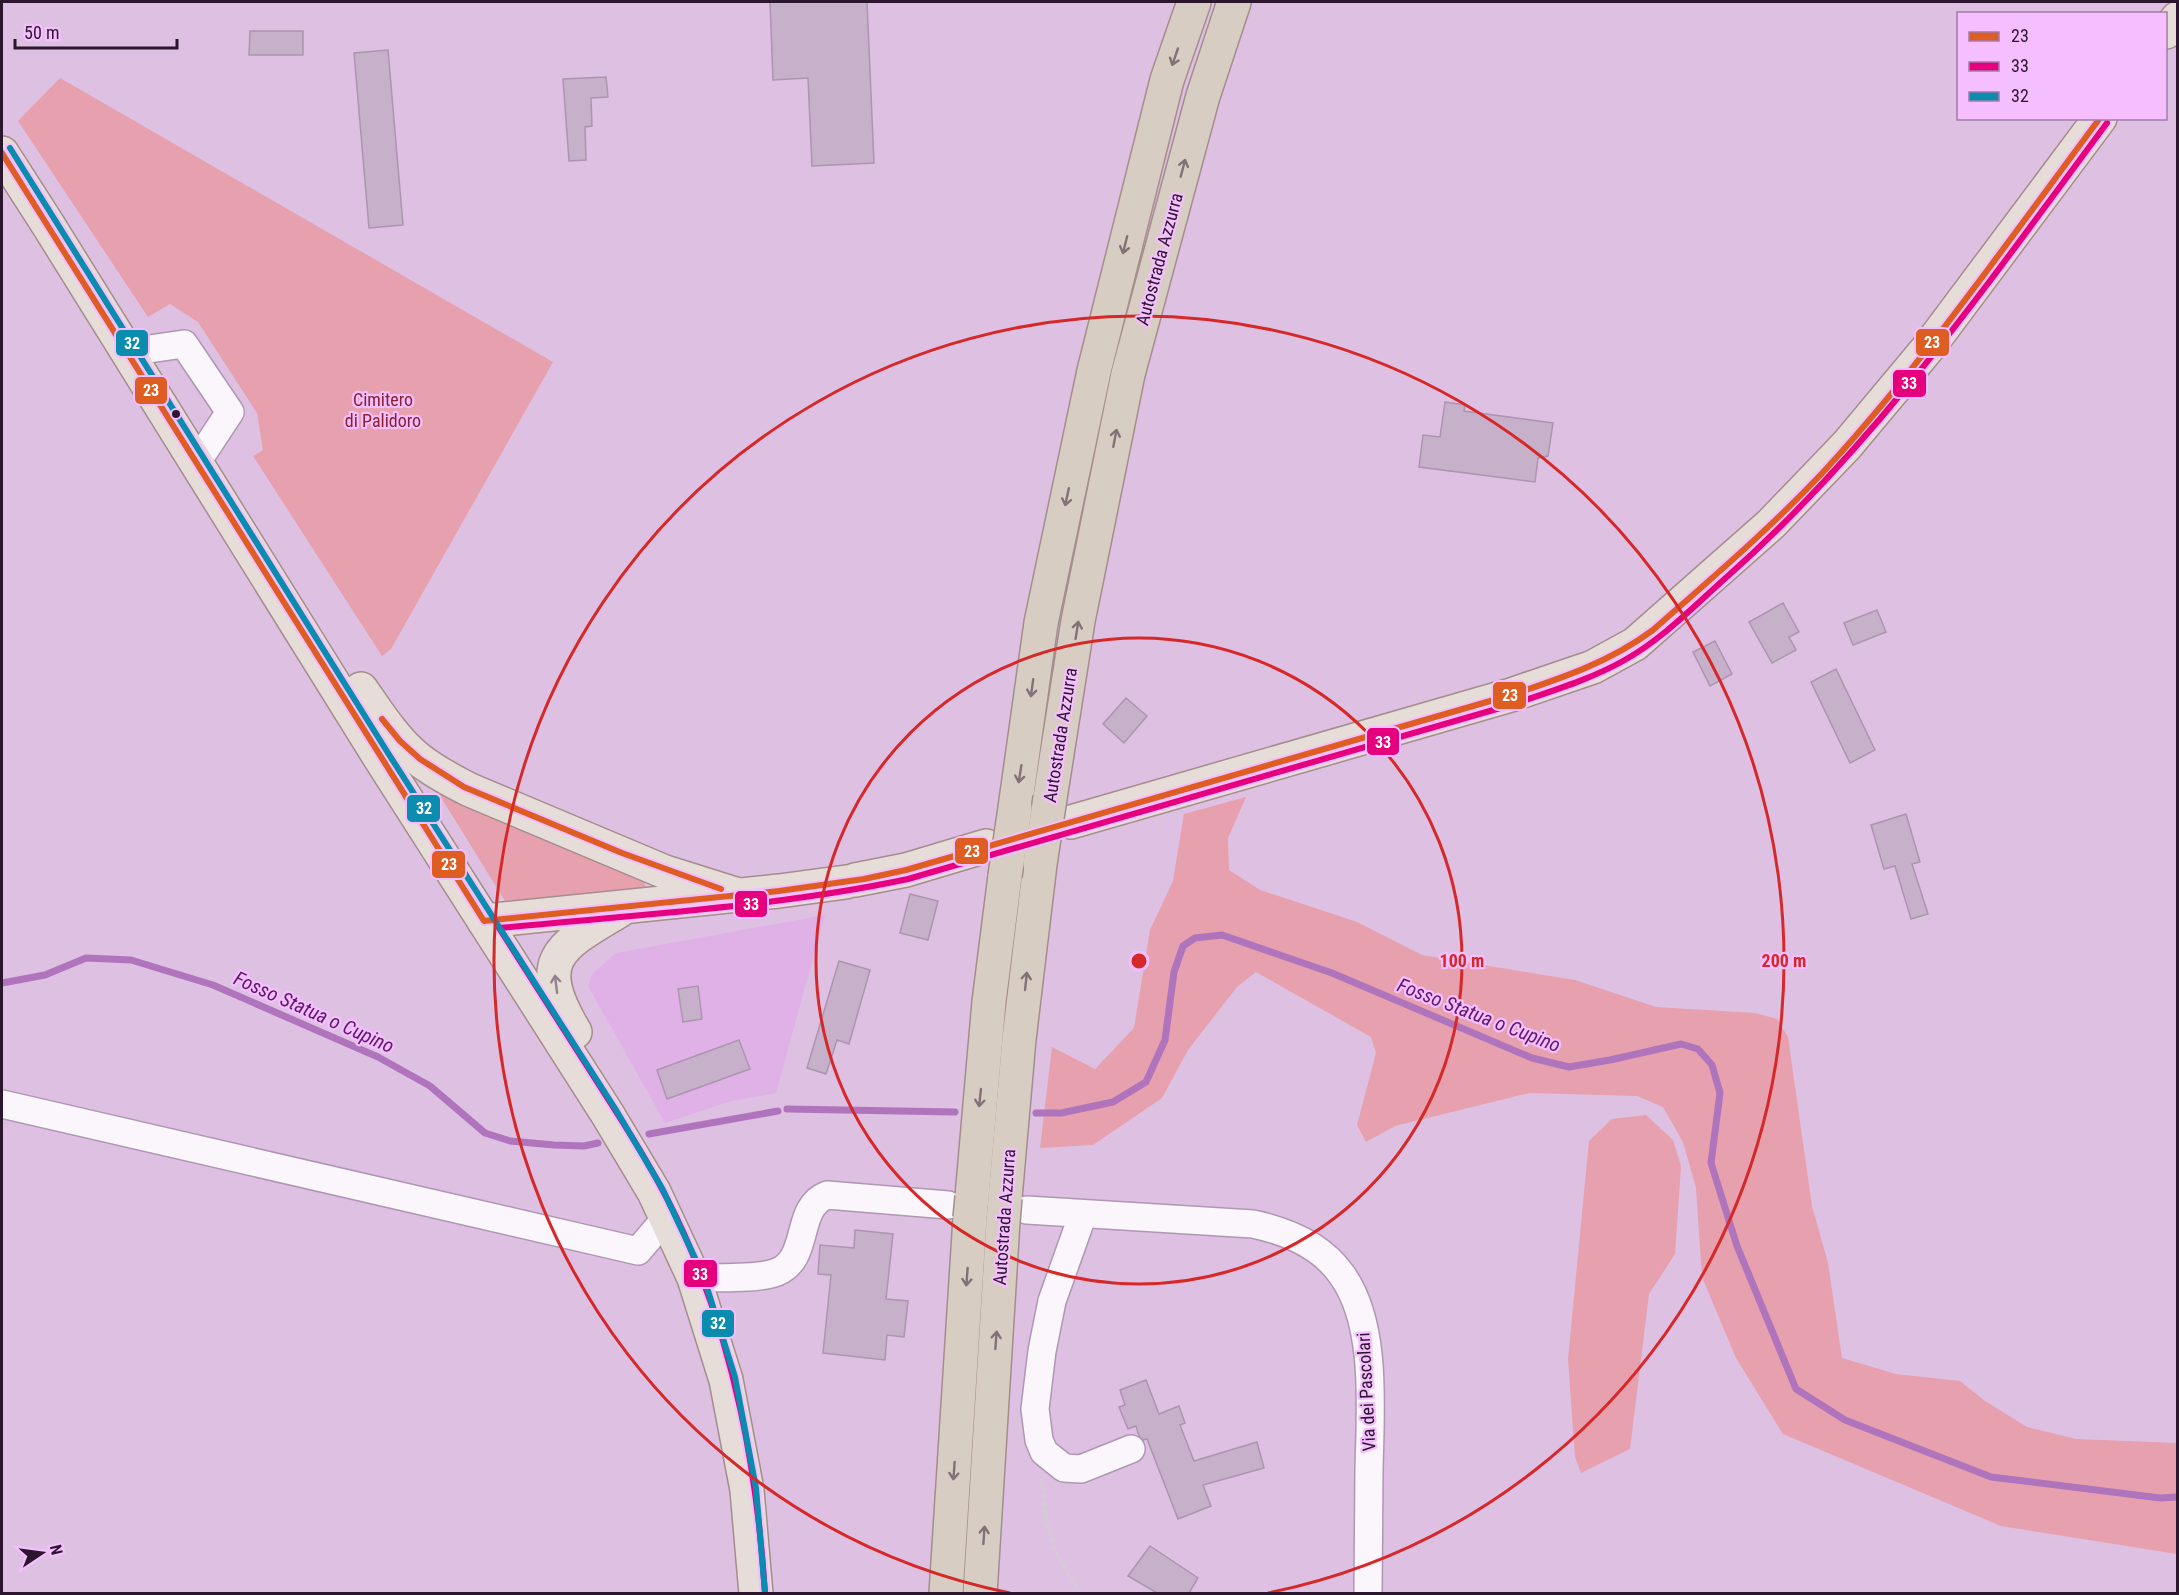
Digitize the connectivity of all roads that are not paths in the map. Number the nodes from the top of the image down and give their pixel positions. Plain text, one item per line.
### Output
1 (1194, 2) edge
2 (1234, 2) edge
3 (2178, 18) edge
4 (2167, 31) edge
5 (2099, 120) edge
6 (2, 153) edge
7 (128, 352) junction
8 (201, 469) junction
9 (1060, 810) junction
10 (986, 846) dead end
11 (738, 895) junction
12 (626, 907) junction
13 (484, 921) junction
14 (2, 1104) edge
15 (608, 1115) junction
16 (966, 1199) junction
17 (1010, 1201) junction
18 (1083, 1214) junction
19 (667, 1217) junction
20 (694, 1278) junction
21 (1131, 1449) dead end
22 (756, 1593) edge
23 (946, 1593) edge
24 (980, 1593) edge
25 (1368, 1593) edge

1 -> 16 highway, Autostrada Azzurra, bridge
9 -> 2 highway, Autostrada Azzurra
3 - 4 main road
5 - 9 main road
6 - 7 main road
7 - 8 main road
7 - 8 street
8 - 11 main road
8 - 13 main road
17 -> 9 highway, Autostrada Azzurra, bridge
10 - 11 main road
11 - 12 main road
12 - 13 main road
15 -> 12 main road
13 - 15 main road
14 - 19 street
15 - 19 main road
16 - 20 street
16 -> 23 highway, Autostrada Azzurra
17 - 18 street, Via dei Pascolari
24 -> 17 highway, Autostrada Azzurra
18 - 21 street
18 - 25 street, Via dei Pascolari
19 - 20 main road
20 - 22 main road

